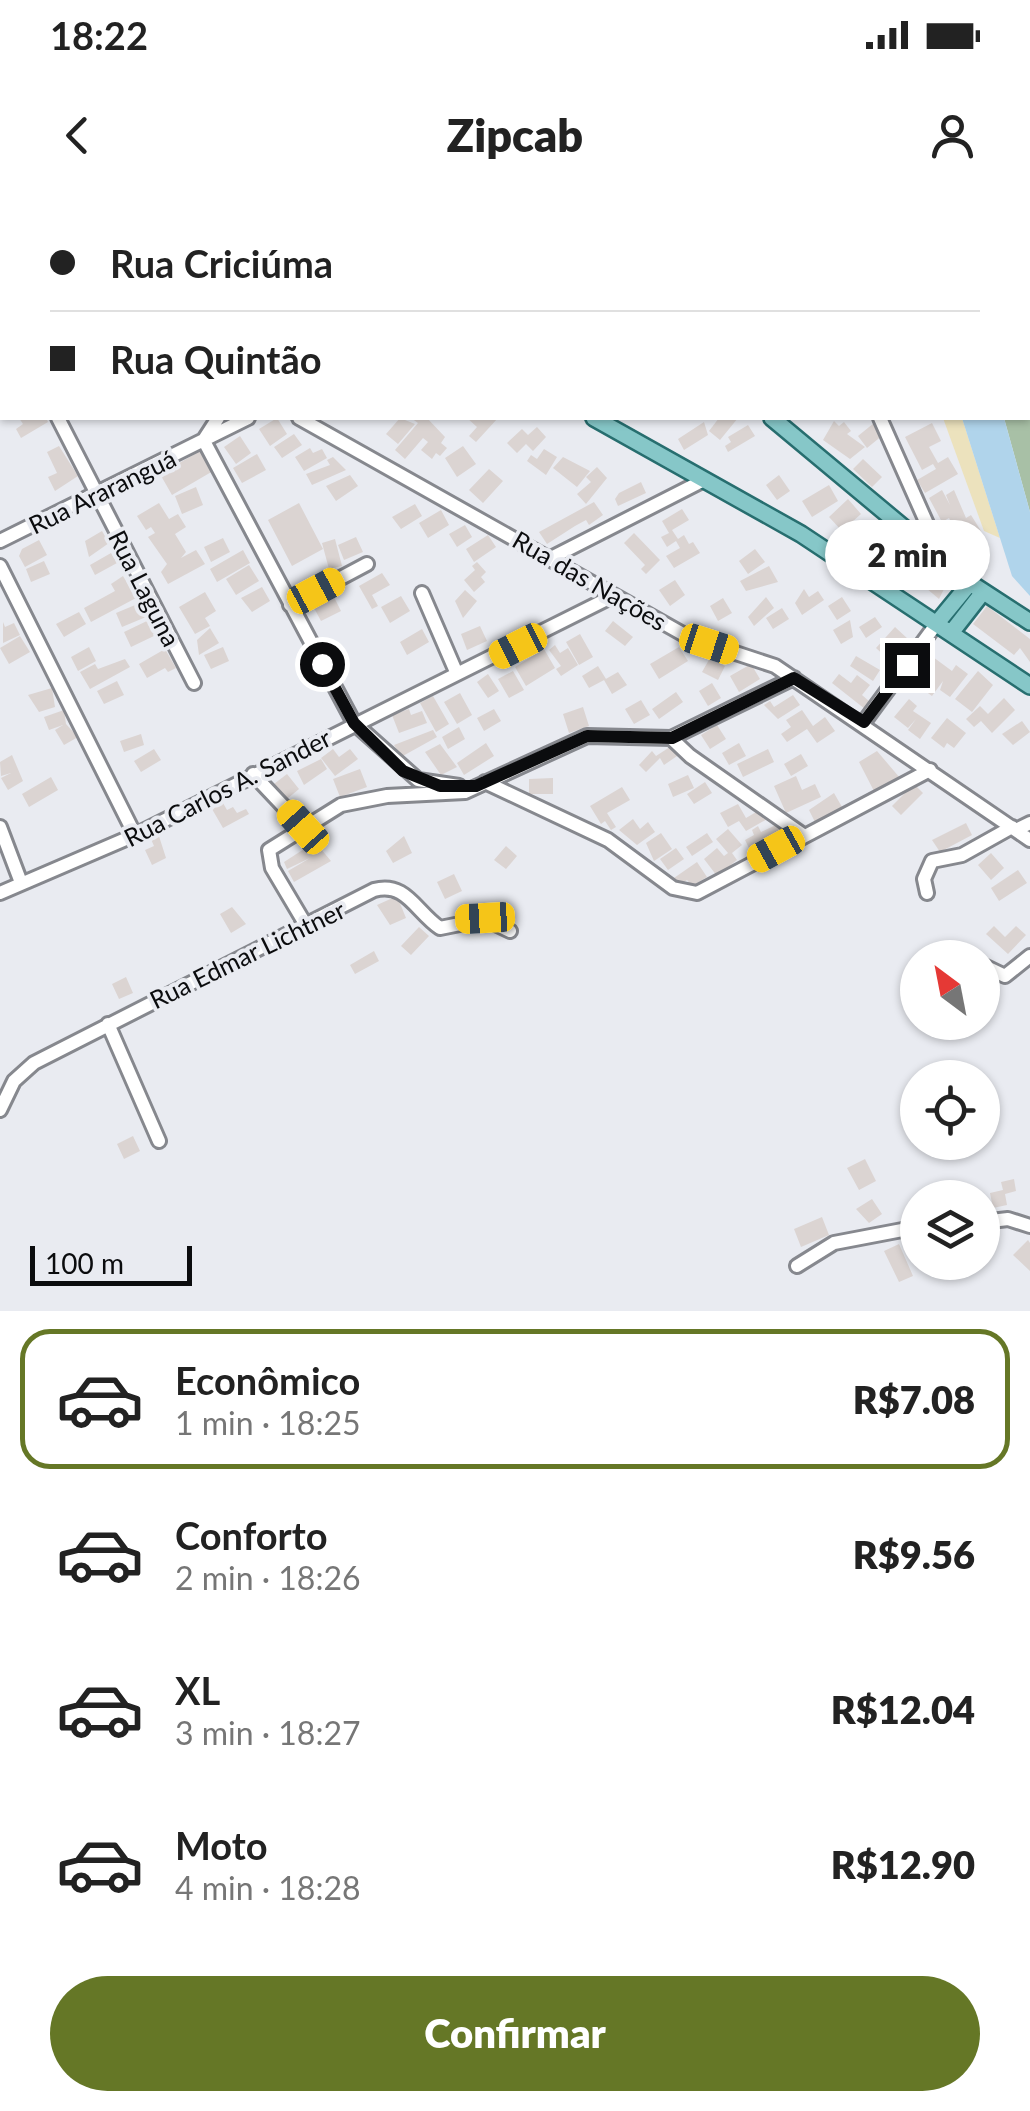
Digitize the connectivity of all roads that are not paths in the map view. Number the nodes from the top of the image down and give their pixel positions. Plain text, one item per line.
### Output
1 (59, 420) edge
2 (217, 420) edge
3 (244, 420) edge
4 (303, 420) edge
5 (598, 420) edge
6 (774, 420) edge
7 (881, 420) edge
8 (204, 440) junction
9 (704, 480) junction
10 (96, 494) junction
11 (0, 542) edge
12 (551, 558) junction
13 (944, 562) junction
14 (367, 564) dead end
15 (0, 566) edge
16 (976, 588) junction
17 (422, 593) dead end
18 (613, 596) junction
19 (290, 605) junction
20 (1030, 622) edge
21 (948, 623) junction
22 (458, 674) junction
23 (794, 678) junction
24 (194, 683) dead end
25 (1030, 686) edge
26 (864, 722) junction
27 (354, 723) junction
28 (672, 738) junction
29 (930, 770) junction
30 (253, 774) junction
31 (480, 784) junction
32 (1030, 823) edge
33 (0, 827) edge
34 (303, 827) junction
35 (1014, 828) junction
36 (135, 834) junction
37 (803, 835) junction
38 (1030, 840) edge
39 (20, 880) junction
40 (0, 893) edge
41 (927, 894) dead end
42 (307, 927) junction
43 (510, 930) dead end
44 (1030, 956) edge
45 (1000, 974) edge
46 (108, 1024) junction
47 (0, 1110) edge
48 (159, 1140) dead end
49 (1000, 1219) edge
50 (1030, 1226) edge
51 (900, 1230) edge
52 (796, 1266) dead end

1 - 10 street, Rua Laguna
2 - 8 street, Rua Araranguá
3 - 8 street, Rua Araranguá
4 - 12 street, Rua das Nações
5 - 9 main road
6 - 13 main road
7 - 13 street
8 - 10 street, Rua Araranguá
8 - 19 street
9 - 12 street
9 - 21 main road
10 - 11 street, Rua Araranguá
10 - 24 street, Rua Laguna
12 - 18 street, Rua das Nações
13 - 16 main road
14 - 19 street
15 - 36 street
16 - 20 main road
16 - 21 main road
17 - 22 street
18 - 22 street, Rua Carlos A. Sander
18 - 23 street, Rua das Nações
19 - 27 street
21 - 25 main road
21 - 26 street
22 - 27 street, Rua Carlos A. Sander
23 - 26 street, Rua das Nações
23 - 28 street
26 - 29 street, Rua das Nações
27 - 30 street, Rua Carlos A. Sander
27 - 31 street
28 - 31 street
28 - 37 street
29 - 35 street, Rua das Nações
29 - 37 street
30 - 34 street
30 - 36 street, Rua Carlos A. Sander
31 - 34 street
31 - 37 street
32 - 35 street
33 - 39 street
34 - 42 street
35 - 38 street, Rua das Nações
35 - 41 street
36 - 39 street, Rua Carlos A. Sander
39 - 40 street, Rua Carlos A. Sander
42 - 43 street, Rua Edmar Lichtner
42 - 46 street, Rua Edmar Lichtner
44 - 45 street
46 - 47 street, Rua Edmar Lichtner
46 - 48 street
49 - 50 street
51 - 52 street

